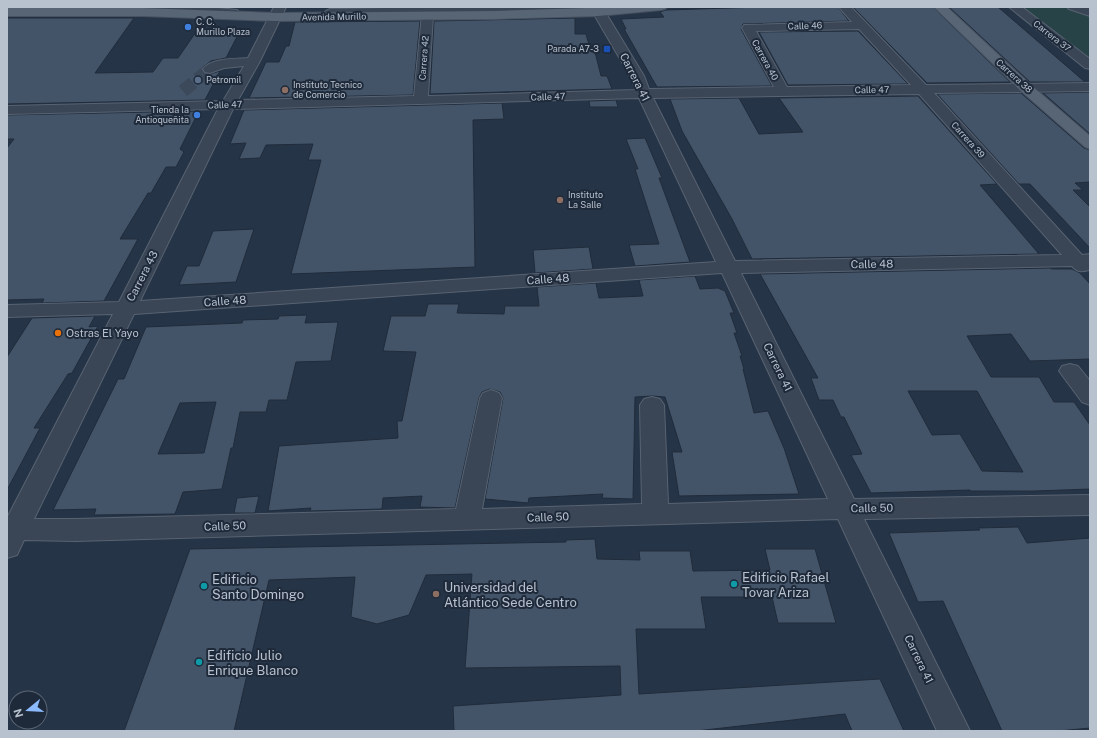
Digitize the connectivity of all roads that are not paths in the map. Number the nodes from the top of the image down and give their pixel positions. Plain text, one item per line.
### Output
1 (661, 7) edge
2 (845, 7) edge
3 (940, 7) edge
4 (1014, 7) edge
5 (1073, 7) edge
6 (598, 8) edge
7 (7, 9) edge
8 (7, 12) edge
9 (1090, 12) edge
10 (278, 13) edge
11 (427, 16) junction
12 (861, 25) junction
13 (748, 28) joint
14 (602, 33) junction
15 (610, 56) dead end
16 (253, 61) junction
17 (1090, 65) edge
18 (210, 69) tunnel mouth
19 (633, 80) junction
20 (1090, 87) edge
21 (1026, 88) junction
22 (922, 89) junction
23 (183, 91) tunnel mouth
24 (783, 92) junction
25 (421, 100) junction
26 (228, 104) junction
27 (172, 106) junction
28 (7, 110) edge
29 (1090, 144) edge
30 (1083, 260) edge
31 (730, 267) junction
32 (1090, 275) edge
33 (125, 308) junction
34 (7, 311) edge
35 (1070, 371) dead end
36 (1090, 397) edge
37 (492, 398) dead end
38 (652, 405) dead end
39 (1090, 505) edge
40 (847, 509) junction
41 (655, 514) junction
42 (468, 520) junction
43 (10, 535) edge
44 (954, 731) edge

1 - 6 main road, Avenida Murillo
2 - 12 street, Carrera 39
3 - 21 main road, Carrera 38
4 - 17 street, Carrera 37
5 - 9 street
6 - 10 street
6 - 11 main road, Avenida Murillo
6 - 14 street, Carrera 41
7 - 10 street
8 - 10 main road, Avenida Murillo
10 - 11 main road, Avenida Murillo
10 - 16 street, Carrera 43
11 - 25 street, Carrera 42
12 - 13 street, Calle 46
12 - 22 street, Carrera 39
13 - 24 street, Carrera 40
14 - 15 street
14 - 19 street, Carrera 41
16 - 18 street
16 - 26 street, Carrera 43
19 - 24 street, Calle 47
19 - 25 street, Calle 47
19 - 31 street, Carrera 41
20 - 21 street, Calle 47
21 - 22 street, Calle 47
21 - 29 main road, Carrera 38
22 - 24 street, Calle 47
22 - 30 street, Carrera 39
23 - 27 street
25 - 26 street, Calle 47
26 - 27 street, Calle 47
26 - 33 street, Carrera 43
27 - 28 street, Calle 47
30 - 31 street, Calle 48
30 - 32 street, Carrera 39
31 - 33 street, Calle 48
31 - 40 street, Carrera 41
33 - 34 street, Calle 48
33 - 43 street, Carrera 43
35 - 36 street
37 - 42 street
38 - 41 street
39 - 40 street, Calle 50
40 - 41 street, Calle 50
40 - 44 street, Carrera 41
41 - 42 street, Calle 50
42 - 43 street, Calle 50

